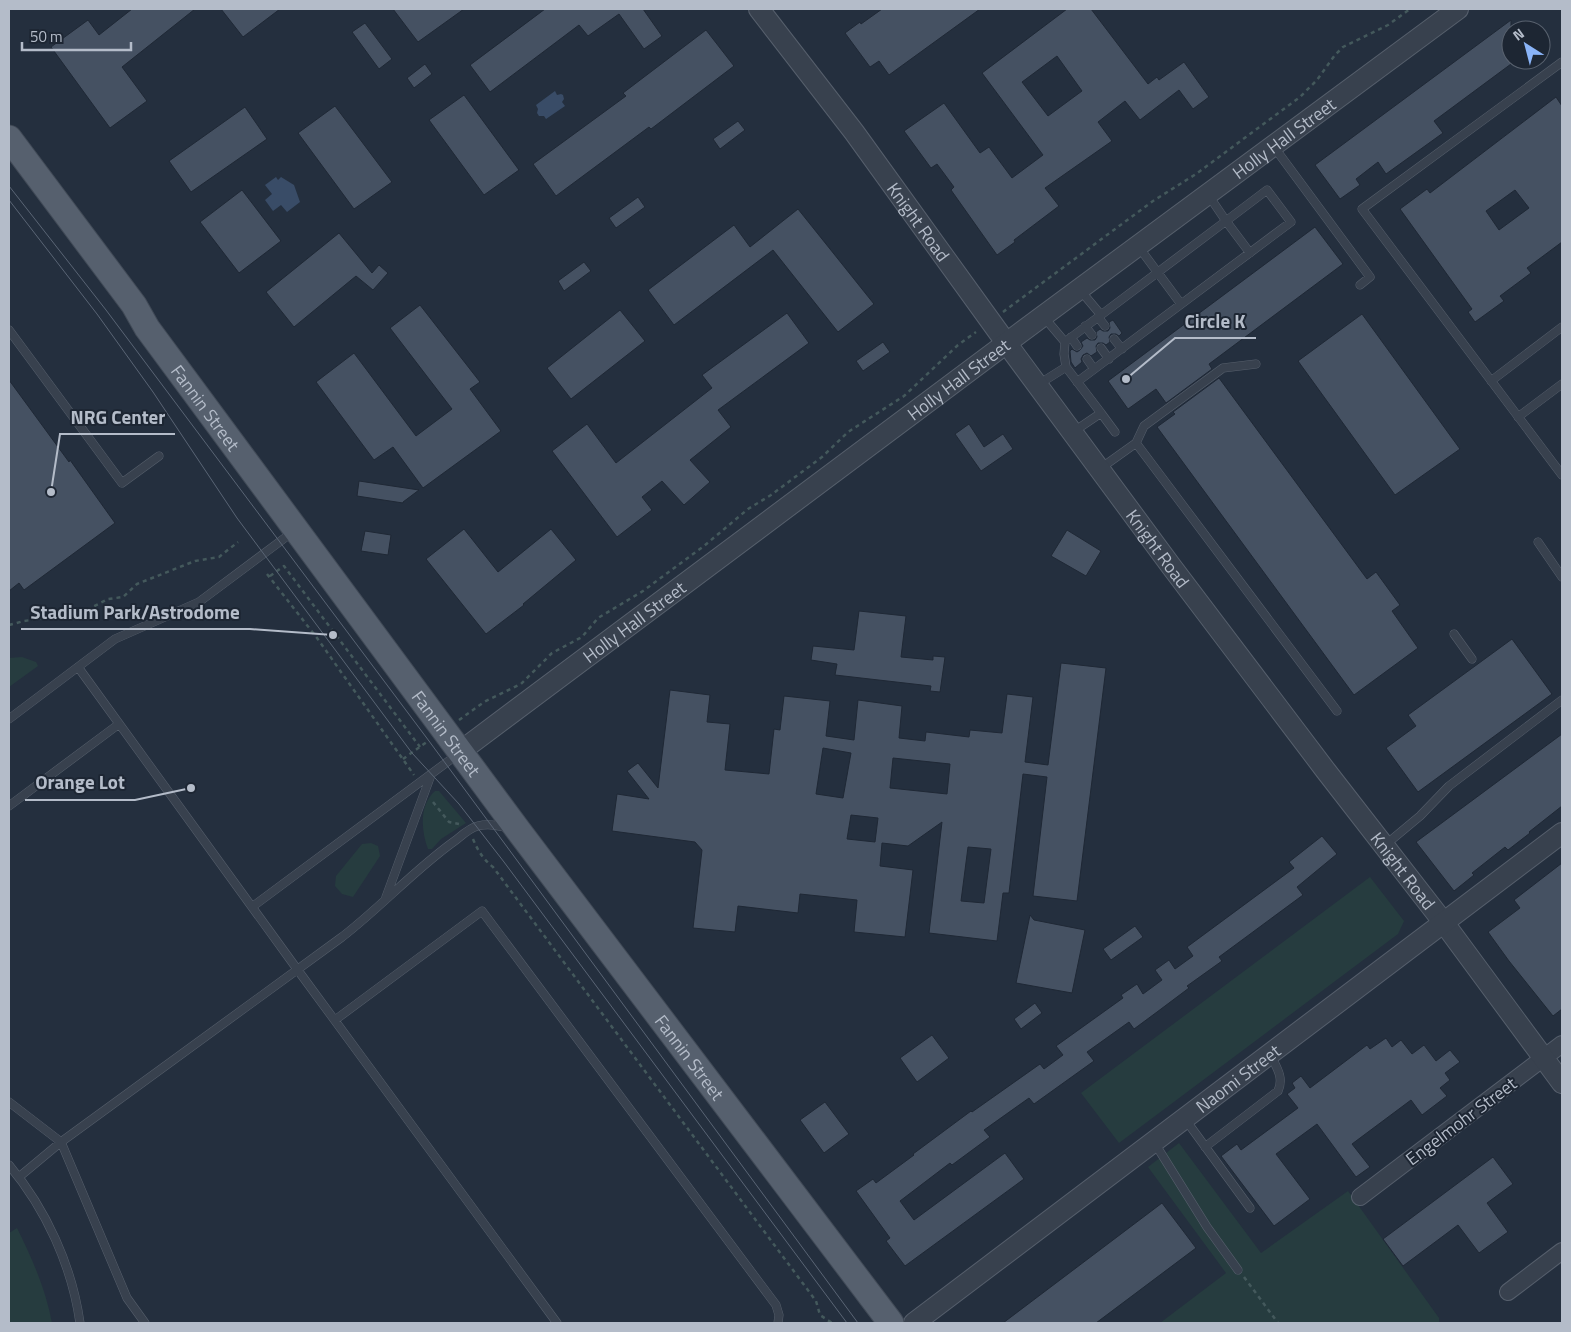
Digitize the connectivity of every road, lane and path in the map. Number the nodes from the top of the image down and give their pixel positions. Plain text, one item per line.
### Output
1 (759, 9) edge
2 (1410, 9) edge
3 (1458, 9) edge
4 (1562, 62) edge
5 (9, 138) edge
6 (1273, 146) junction
7 (1208, 194) junction
8 (1153, 201) junction
9 (1156, 205) dead end
10 (1226, 221) junction
11 (1138, 246) junction
12 (1250, 253) junction
13 (1158, 273) junction
14 (1360, 285) dead end
15 (1079, 289) junction
16 (1181, 304) junction
17 (1043, 316) junction
18 (1099, 316) junction
19 (990, 321) junction
20 (1085, 326) junction
21 (1105, 326) dead end
22 (1562, 327) edge
23 (9, 330) edge
24 (1092, 335) dead end
25 (1114, 339) dead end
26 (1068, 340) junction
27 (1007, 344) junction
28 (1077, 346) dead end
29 (1102, 348) dead end
30 (1122, 349) junction
31 (1109, 358) junction
32 (1086, 359) dead end
33 (1256, 364) dead end
34 (1066, 367) junction
35 (1094, 369) junction
36 (1491, 380) junction
37 (1078, 382) junction
38 (1562, 384) edge
39 (1038, 385) junction
40 (1101, 412) junction
41 (1518, 417) junction
42 (1115, 432) dead end
43 (1073, 433) junction
44 (1136, 443) junction
45 (159, 456) dead end
46 (1100, 470) junction
47 (1562, 475) edge
48 (297, 529) junction
49 (238, 542) dead end
50 (1538, 542) dead end
51 (1562, 577) edge
52 (9, 625) edge
53 (1454, 634) dead end
54 (1472, 659) dead end
55 (78, 667) junction
56 (1562, 700) edge
57 (1337, 711) dead end
58 (470, 713) dead end
59 (9, 719) edge
60 (119, 724) junction
61 (420, 747) dead end
62 (461, 751) junction
63 (411, 770) dead end
64 (431, 775) junction
65 (430, 798) dead end
66 (9, 806) edge
67 (463, 826) dead end
68 (518, 830) junction
69 (1562, 833) edge
70 (473, 839) dead end
71 (1384, 846) junction
72 (385, 898) junction
73 (252, 906) junction
74 (1444, 923) junction
75 (297, 969) junction
76 (334, 1020) junction
77 (1562, 1044) edge
78 (1270, 1054) junction
79 (1544, 1058) junction
80 (1562, 1083) edge
81 (9, 1102) edge
82 (1184, 1119) junction
83 (61, 1142) junction
84 (1154, 1142) junction
85 (1205, 1147) junction
86 (9, 1165) edge
87 (19, 1176) junction
88 (1360, 1197) dead end
89 (1250, 1208) dead end
90 (1562, 1251) edge
91 (1238, 1270) joint
92 (1508, 1292) dead end
93 (80, 1323) edge
94 (145, 1323) edge
95 (557, 1323) edge
96 (778, 1323) edge
97 (832, 1323) edge
98 (891, 1323) edge
99 (914, 1323) edge
100 (1278, 1323) edge

1 - 19 street, Knight Road
2 - 8 path
3 - 6 street, Holly Hall Street
4 - 36 lane
5 - 48 main road, Fannin Street
6 - 7 street, Holly Hall Street
6 - 14 lane
7 - 10 lane
7 - 11 street, Holly Hall Street
8 - 9 path
8 - 19 path
10 - 12 lane
10 - 12 lane
10 - 13 lane
11 - 13 lane
11 - 15 street, Holly Hall Street
12 - 16 lane
13 - 16 lane
13 - 18 lane
15 - 17 street, Holly Hall Street
15 - 18 lane
16 - 30 lane
17 - 26 lane
17 - 27 street, Holly Hall Street
18 - 20 lane
18 - 21 lane
19 - 27 street, Knight Road
19 - 58 path
20 - 24 lane
20 - 26 lane
22 - 36 lane
23 - 45 lane
25 - 30 lane
26 - 28 lane
26 - 34 lane
27 - 39 street, Knight Road
27 - 62 street, Holly Hall Street
29 - 31 lane
30 - 31 lane
31 - 35 lane
32 - 35 lane
33 - 44 lane
34 - 37 lane
34 - 39 lane
35 - 37 lane
36 - 41 lane
37 - 40 lane
38 - 41 lane
39 - 43 street, Knight Road
40 - 42 lane
40 - 43 lane
41 - 47 lane
43 - 46 street, Knight Road
44 - 46 lane
44 - 57 lane
46 - 71 street, Knight Road
48 - 55 lane
48 - 62 main road, Fannin Street
49 - 52 path
50 - 51 lane
53 - 54 lane
55 - 59 lane
55 - 60 lane
56 - 71 lane
60 - 66 lane
60 - 73 lane
61 - 63 path
62 - 64 lane
62 - 68 main road, Fannin Street
64 - 72 lane
64 - 73 lane
65 - 67 path
68 - 72 lane
68 - 98 main road, Fannin Street
69 - 74 street, Naomi Street
70 - 97 path
71 - 74 street, Knight Road
72 - 75 lane
73 - 75 lane
74 - 78 street, Naomi Street
74 - 79 street, Knight Road
75 - 76 lane
75 - 83 lane
76 - 95 lane
76 - 96 lane
77 - 79 street, Engelmohr Street
78 - 82 street, Naomi Street
78 - 85 lane
79 - 80 street, Knight Road
79 - 88 street, Engelmohr Street
81 - 83 lane
82 - 84 street, Naomi Street
82 - 85 lane
83 - 87 lane
83 - 94 lane
84 - 91 lane
84 - 99 street, Naomi Street
85 - 89 lane
86 - 87 lane
87 - 93 lane
90 - 92 street
91 - 100 path

